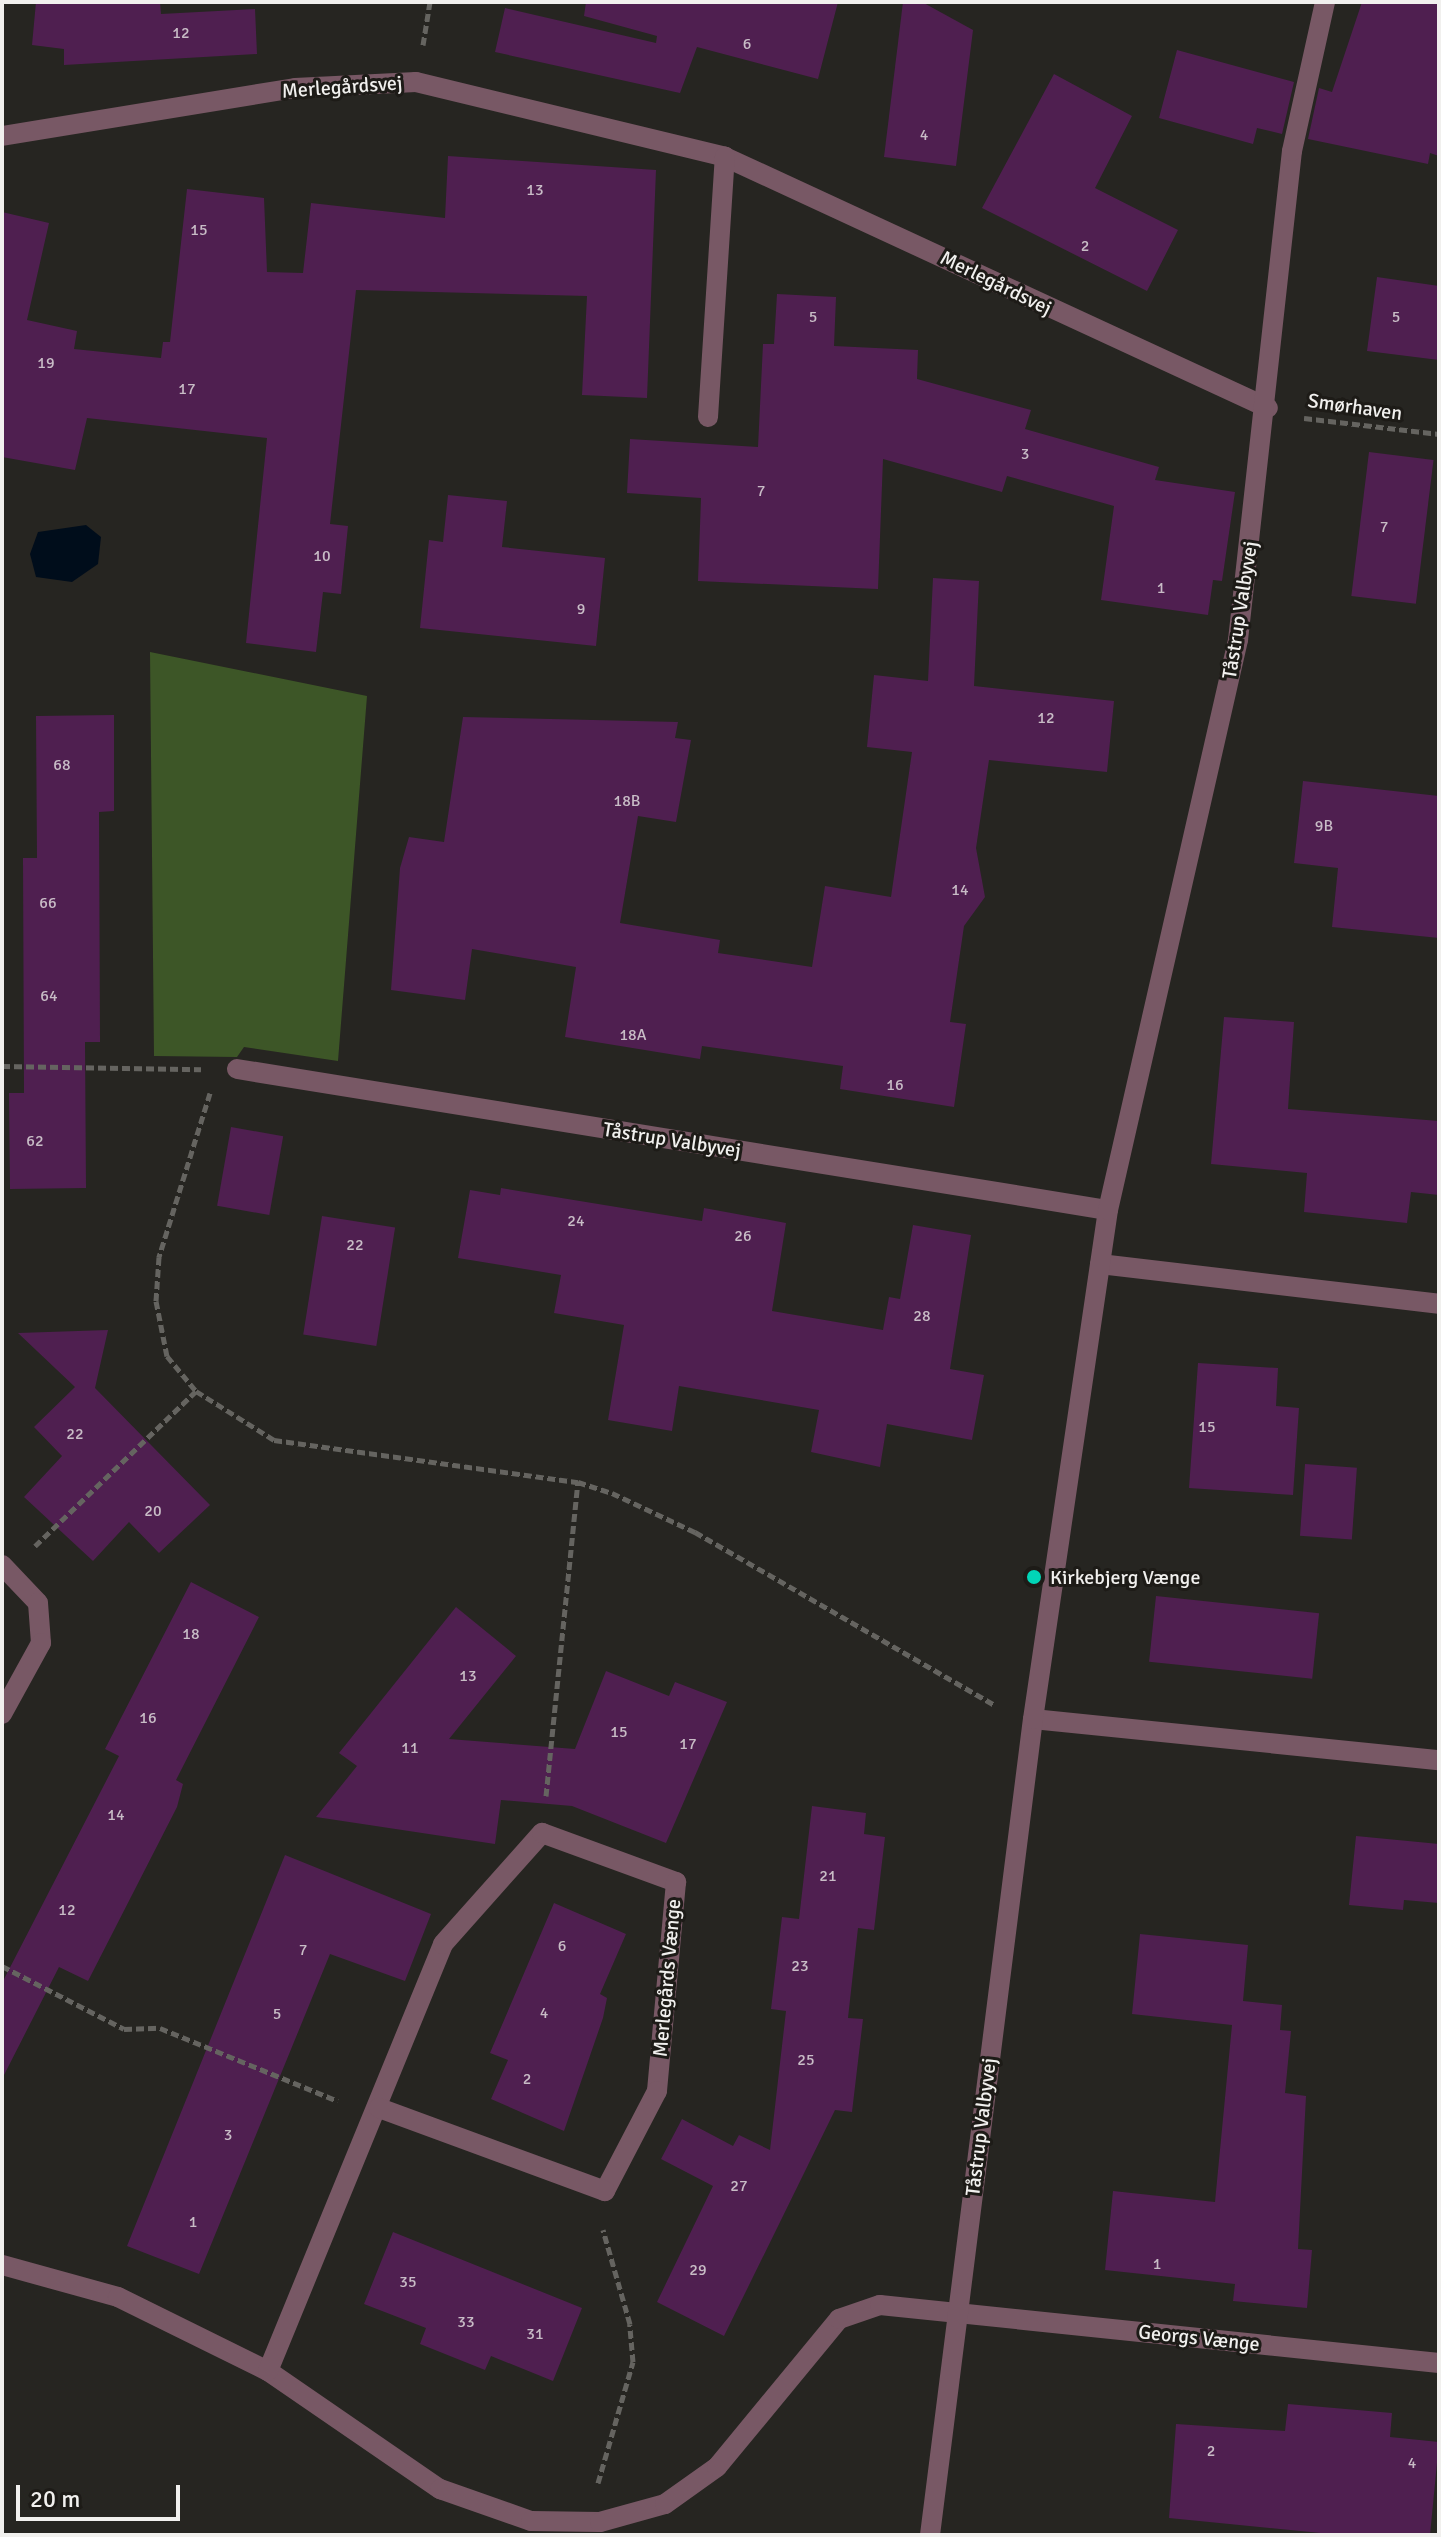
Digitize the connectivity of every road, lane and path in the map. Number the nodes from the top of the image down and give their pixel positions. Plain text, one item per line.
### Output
1 (1325, 2) edge
2 (2, 136) edge
3 (725, 157) junction
4 (1268, 408) junction
5 (708, 417) dead end
6 (1439, 434) edge
7 (2, 1066) edge
8 (227, 1069) junction
9 (1108, 1210) junction
10 (1100, 1264) junction
11 (1439, 1304) edge
12 (196, 1391) junction
13 (578, 1482) junction
14 (7, 1567) edge
15 (2, 1714) edge
16 (1033, 1719) junction
17 (1439, 1760) edge
18 (542, 1833) junction
19 (2, 1966) edge
20 (379, 2108) junction
21 (605, 2191) junction
22 (2, 2265) edge
23 (958, 2313) junction
24 (1439, 2363) edge
25 (268, 2371) junction
26 (600, 2522) junction
27 (530, 2528) edge
28 (930, 2535) edge

1 - 4 street, Tåstrup Valbyvej
2 - 3 street, Merlegårdsvej
3 - 4 street, Merlegårdsvej
3 - 5 street
4 - 6 path, Smørhaven
4 - 9 street, Tåstrup Valbyvej
7 - 8 path
8 - 9 street, Tåstrup Valbyvej
8 - 12 path
9 - 10 street, Tåstrup Valbyvej
10 - 11 street
10 - 16 street, Tåstrup Valbyvej
12 - 13 path
12 - 14 path
13 - 16 path
13 - 18 path
14 - 15 street
16 - 17 street
16 - 23 street, Tåstrup Valbyvej
18 - 20 street
18 - 21 street, Merlegårds Vænge
19 - 20 path
20 - 21 street
20 - 25 street
21 - 26 path
22 - 25 street
23 - 24 street, Georgs Vænge
23 - 26 street
23 - 28 street, Tåstrup Valbyvej
25 - 27 street
26 - 27 street

